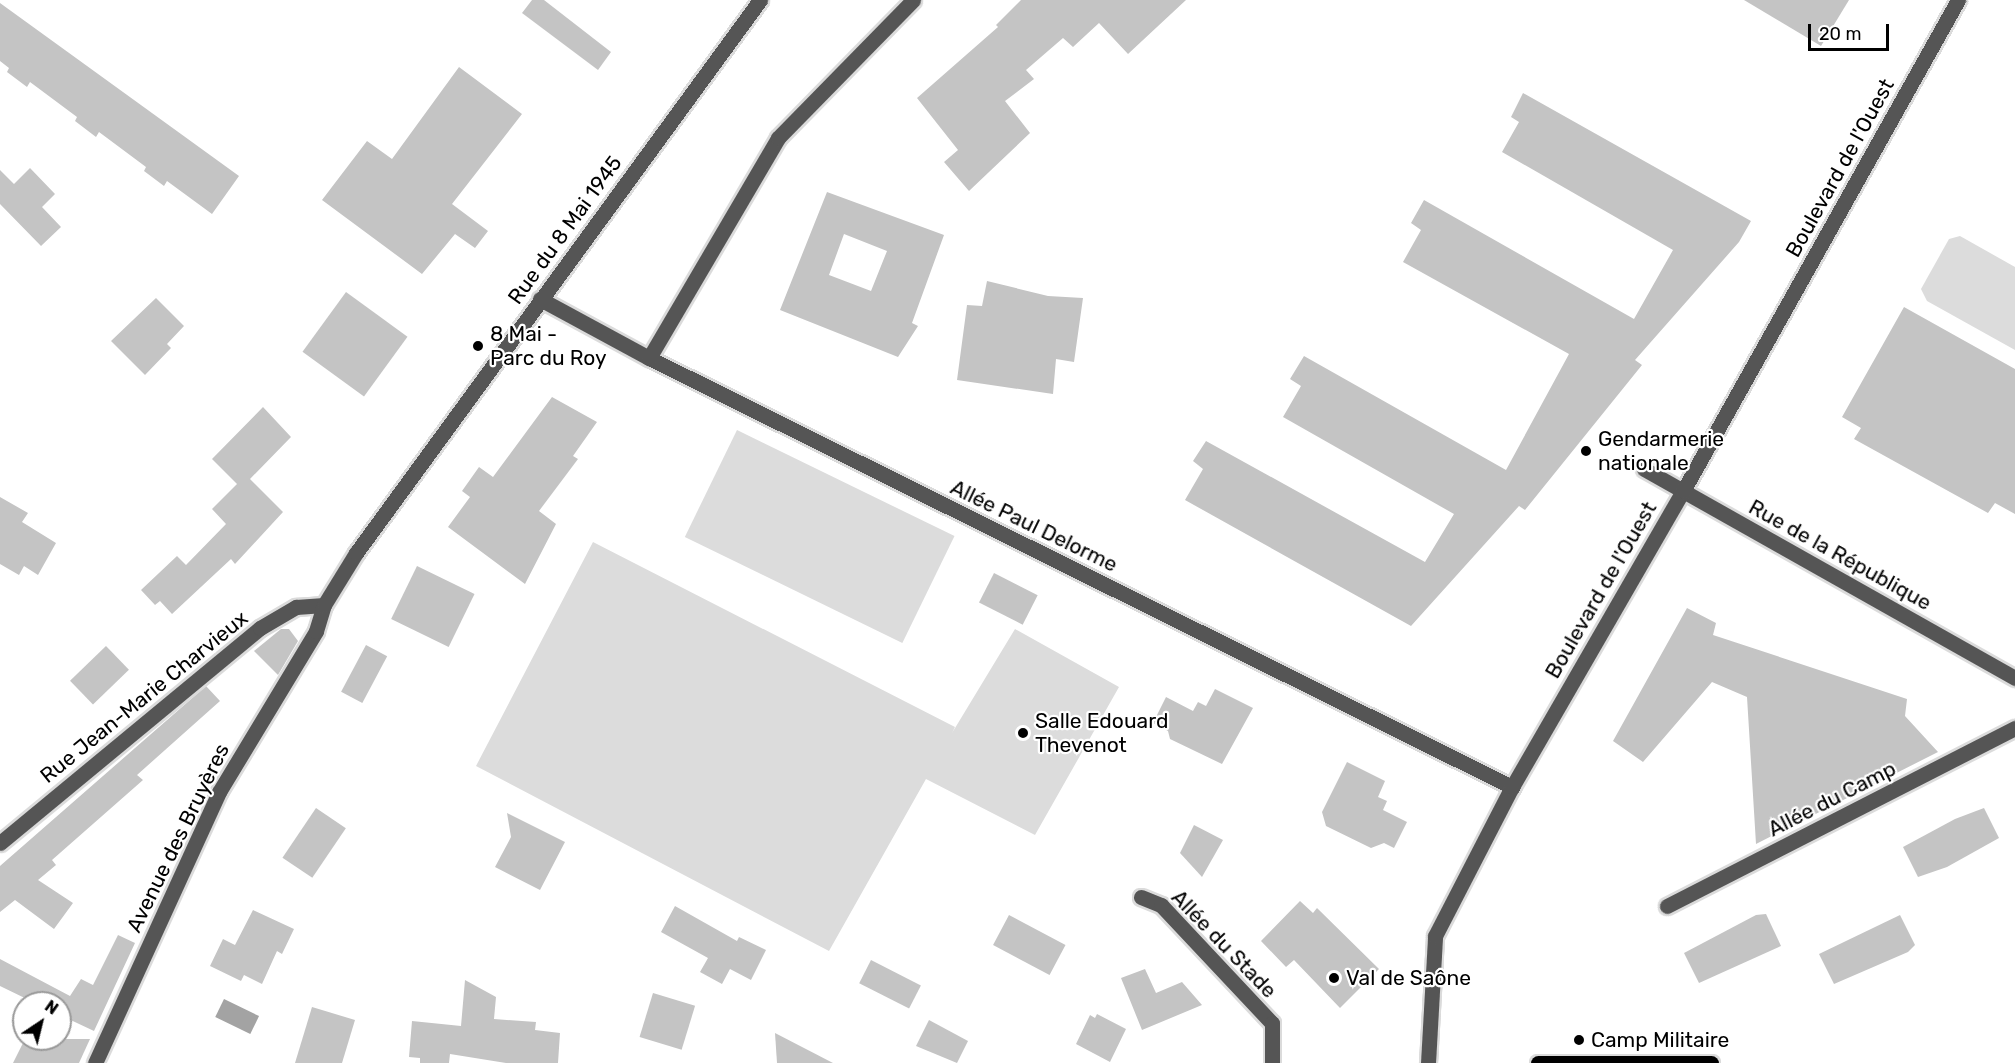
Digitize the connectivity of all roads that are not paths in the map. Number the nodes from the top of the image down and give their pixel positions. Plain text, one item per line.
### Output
1 (760, 0) edge
2 (914, 0) edge
3 (1958, 0) edge
4 (540, 299) junction
5 (649, 358) junction
6 (1644, 469) dead end
7 (1683, 491) junction
8 (324, 605) junction
9 (2015, 678) edge
10 (2015, 728) edge
11 (1512, 787) junction
12 (0, 843) edge
13 (1141, 897) dead end
14 (1667, 906) dead end
15 (95, 1063) edge
16 (1272, 1063) edge
17 (1428, 1063) edge
18 (1538, 1063) edge
19 (1711, 1063) edge

1 - 4 street, Rue du 8 Mai 1945
2 - 5 street
3 - 7 street, Boulevard de l'Ouest
4 - 5 street, Allée Paul Delorme
4 - 8 street, Rue du 8 Mai 1945
5 - 11 street, Allée Paul Delorme
6 - 7 street, Rue de la République
7 - 9 street, Rue de la République
7 - 11 street, Boulevard de l'Ouest
8 - 12 street, Rue Jean-Marie Charvieux
8 - 15 street, Avenue des Bruyères
10 - 14 street, Allée du Camp
11 - 17 street, Boulevard de l'Ouest
13 - 16 street, Allée du Stade
18 - 19 main road

